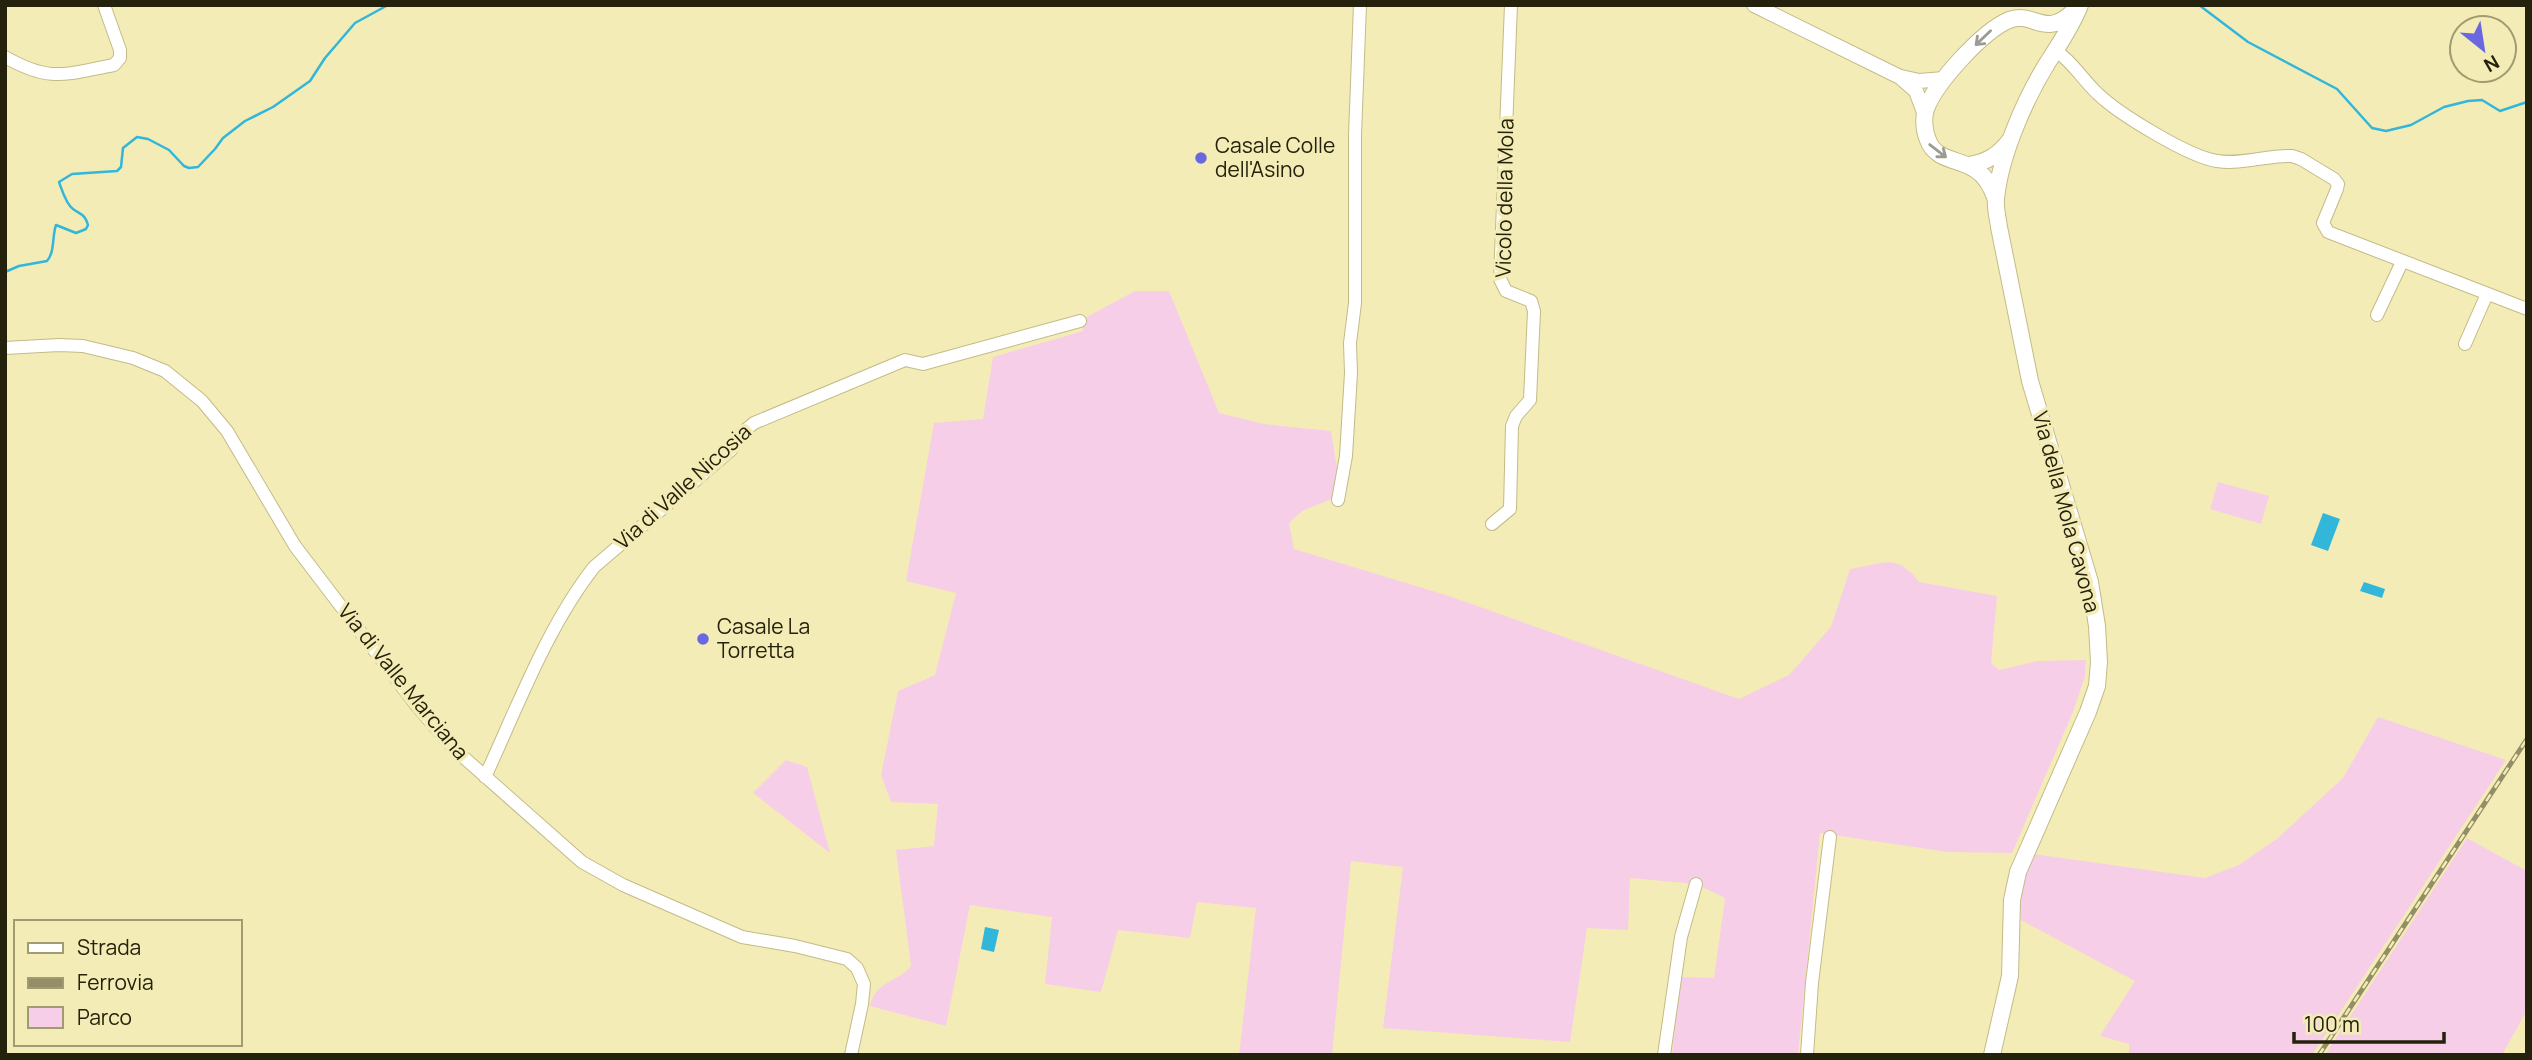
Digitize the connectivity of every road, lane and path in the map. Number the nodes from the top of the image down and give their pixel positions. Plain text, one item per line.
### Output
1 (104, 5) edge
2 (1360, 5) edge
3 (1511, 5) edge
4 (1754, 5) edge
5 (2080, 5) edge
6 (2033, 22) junction
7 (5, 57) edge
8 (2052, 57) junction
9 (1900, 77) junction
10 (1944, 79) junction
11 (1925, 115) junction
12 (2012, 138) junction
13 (1969, 165) junction
14 (1996, 200) junction
15 (2402, 262) junction
16 (2487, 294) junction
17 (2527, 309) edge
18 (2377, 316) dead end
19 (1080, 321) dead end
20 (2465, 344) dead end
21 (5, 348) edge
22 (1338, 500) dead end
23 (1492, 524) dead end
24 (485, 777) junction
25 (1830, 836) dead end
26 (1696, 884) dead end
27 (1994, 1054) edge
28 (851, 1055) edge
29 (1664, 1055) edge
30 (1807, 1055) edge

1 - 7 street
2 - 22 street
3 - 23 street, Vicolo della Mola
4 - 9 street
5 - 6 main road
5 - 8 main road, Via della Mola Cavona
6 - 8 main road
6 -> 10 main road
8 - 12 main road, Via della Mola Cavona
8 - 15 street
9 - 10 street
9 - 11 street
10 - 11 main road
11 -> 13 main road
12 - 13 main road
12 - 14 main road, Via della Mola Cavona
13 - 14 main road
14 - 27 main road, Via della Mola Cavona
15 - 16 street
15 - 18 street
16 - 17 street
16 - 20 street
19 - 24 street, Via di Valle Nicosia
21 - 24 street, Via di Valle Marciana
24 - 28 street, Via di Valle Marciana
25 - 30 street
26 - 29 street

